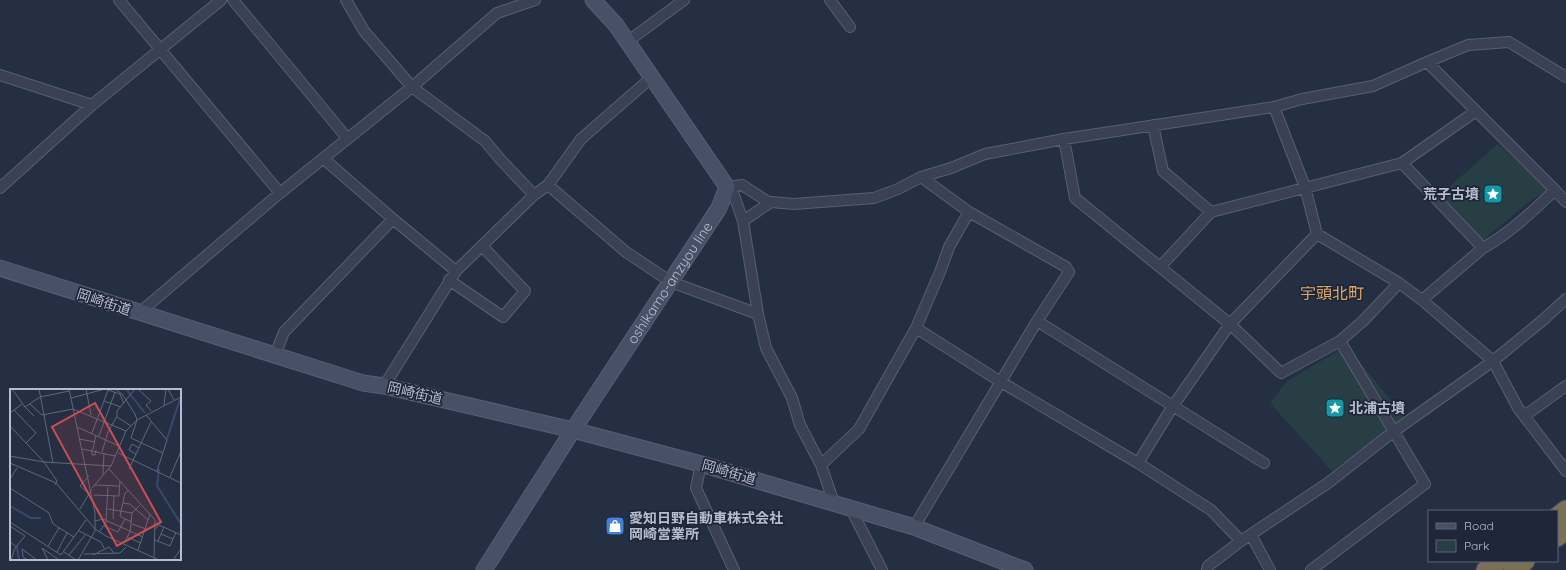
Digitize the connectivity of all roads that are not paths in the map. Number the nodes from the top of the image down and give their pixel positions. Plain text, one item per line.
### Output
1 (118, 0) edge
2 (221, 0) edge
3 (234, 0) edge
4 (346, 0) edge
5 (535, 0) edge
6 (594, 0) edge
7 (684, 0) edge
8 (830, 0) edge
9 (850, 27) dead end
10 (627, 42) junction
11 (161, 50) junction
12 (1427, 62) junction
13 (0, 75) edge
14 (652, 77) junction
15 (1566, 77) edge
16 (412, 87) junction
17 (92, 105) junction
18 (1274, 107) junction
19 (1476, 111) junction
20 (1153, 125) junction
21 (347, 138) junction
22 (1064, 139) junction
23 (324, 159) junction
24 (1402, 163) junction
25 (921, 177) junction
26 (548, 185) junction
27 (727, 187) junction
28 (1305, 187) junction
29 (0, 188) edge
30 (1555, 190) junction
31 (280, 193) junction
32 (534, 195) junction
33 (1566, 202) edge
34 (770, 203) junction
35 (969, 212) junction
36 (1211, 212) junction
37 (393, 219) junction
38 (743, 221) junction
39 (1317, 234) junction
40 (482, 246) junction
41 (1483, 248) junction
42 (1160, 267) junction
43 (0, 268) edge
44 (456, 271) junction
45 (449, 280) junction
46 (671, 282) junction
47 (1399, 284) junction
48 (1566, 299) edge
49 (1422, 300) junction
50 (139, 313) junction
51 (758, 314) junction
52 (1037, 321) junction
53 (1230, 324) junction
54 (916, 328) junction
55 (1340, 341) junction
56 (276, 355) junction
57 (1493, 361) junction
58 (1001, 382) junction
59 (384, 386) junction
60 (1566, 386) edge
61 (1173, 406) junction
62 (1524, 416) junction
63 (573, 430) junction
64 (1393, 432) junction
65 (1138, 463) junction
66 (1264, 463) dead end
67 (701, 464) junction
68 (821, 465) junction
69 (1566, 472) edge
70 (834, 503) junction
71 (850, 507) junction
72 (914, 527) junction
73 (1566, 530) edge
74 (1251, 535) junction
75 (1558, 536) edge
76 (1241, 541) junction
77 (1497, 562) edge
78 (1524, 562) edge
79 (484, 570) edge
80 (734, 570) edge
81 (882, 570) edge
82 (1025, 570) edge
83 (1207, 570) edge
84 (1270, 570) edge
85 (1311, 570) edge
86 (1486, 570) edge
87 (1513, 570) edge

1 - 11 street
2 - 11 street
3 - 21 street
4 - 16 street
5 - 16 street
6 - 10 street
7 - 10 street
8 - 9 street
10 - 14 street
11 - 17 street
11 - 31 street
12 - 15 street
12 - 18 street
12 - 19 street
13 - 17 street
14 - 26 street
14 - 27 street
16 - 21 street
16 - 32 street
17 - 29 street
18 - 20 street
18 - 28 street
19 - 24 street
19 - 30 street
20 - 22 street
20 - 36 street
21 - 23 street
22 - 25 street
22 - 42 street
23 - 31 street
23 - 37 street
24 - 28 street
24 - 41 street
25 - 34 street
25 - 35 street
26 - 32 street
26 - 46 street
27 - 34 street
27 - 38 street
27 - 46 street, oshikamo-anzyou line
28 - 36 street
28 - 39 street
30 - 33 street
30 - 41 street
31 - 50 street
32 - 40 street
34 - 38 street
35 - 52 street
35 - 54 street
36 - 42 street
37 - 44 street
37 - 56 street
38 - 51 street
39 - 47 street
39 - 53 street
40 - 44 street
40 - 45 street
41 - 49 street
42 - 53 street
43 - 50 street, 岡崎街道
44 - 45 street
45 - 59 street
46 - 51 street
46 - 63 street, oshikamo-anzyou line
47 - 49 street
47 - 55 street
48 - 57 street
49 - 57 street
50 - 56 street, 岡崎街道
51 - 68 street
52 - 58 street
52 - 61 street
53 - 55 street
53 - 61 street
54 - 58 street
54 - 68 street
55 - 64 street
56 - 59 street, 岡崎街道
57 - 62 street
57 - 64 street
58 - 65 street
58 - 72 street
59 - 63 street, 岡崎街道
60 - 62 street
61 - 65 street
61 - 66 street
62 - 69 street
63 - 67 street, 岡崎街道
63 - 79 street, oshikamo-anzyou line
64 - 74 street
64 - 85 street
65 - 76 street
67 - 70 street, 岡崎街道
67 - 80 street
68 - 70 street
70 - 71 street, 岡崎街道
71 - 72 street
71 - 81 street
72 - 82 street
73 - 75 highway
74 - 76 street
74 - 84 street
76 - 83 street
77 - 86 highway
78 - 87 highway

